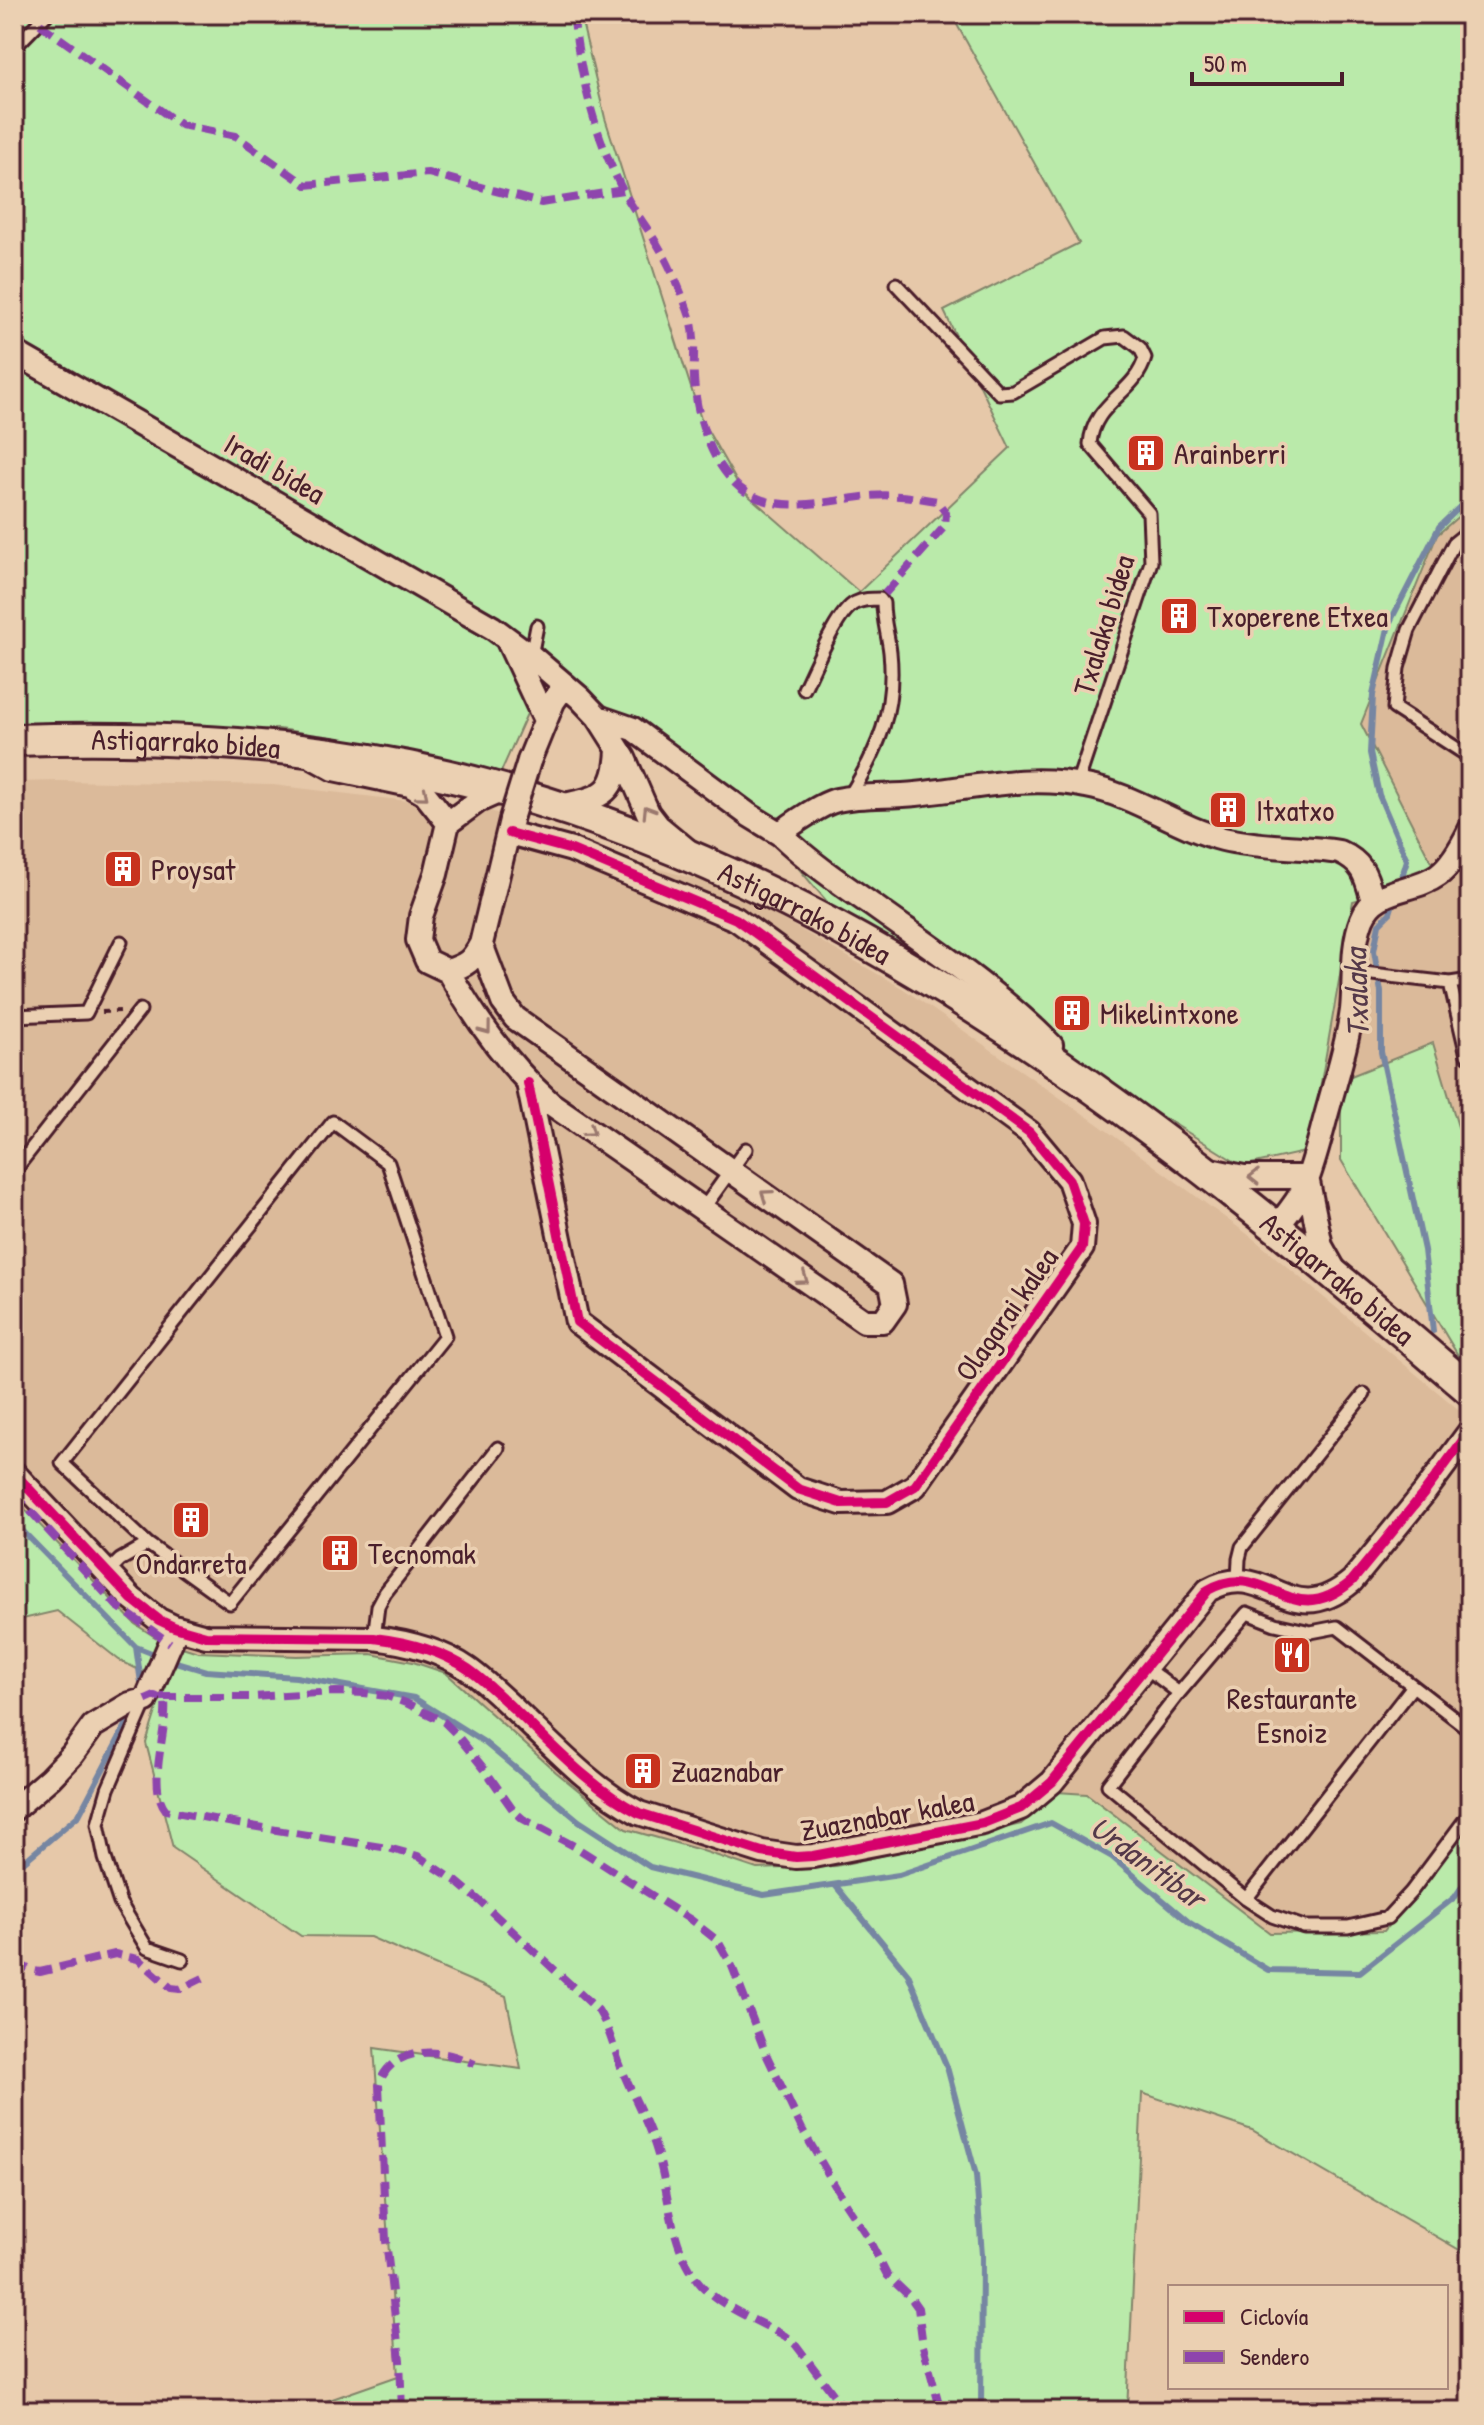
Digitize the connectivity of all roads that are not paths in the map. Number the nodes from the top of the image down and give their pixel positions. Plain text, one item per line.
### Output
1 (47, 14) edge
2 (14, 48) edge
3 (896, 284) dead end
4 (14, 352) edge
5 (1470, 530) edge
6 (537, 626) dead end
7 (506, 638) junction
8 (531, 656) junction
9 (565, 685) junction
10 (804, 689) dead end
11 (598, 717) junction
12 (545, 720) junction
13 (14, 740) edge
14 (618, 749) junction
15 (299, 750) junction
16 (1470, 757) edge
17 (1077, 784) junction
18 (503, 790) junction
19 (848, 798) junction
20 (556, 807) junction
21 (448, 823) junction
22 (510, 826) junction
23 (1470, 830) edge
24 (780, 834) junction
25 (697, 858) junction
26 (1381, 897) junction
27 (121, 942) dead end
28 (481, 944) junction
29 (448, 971) junction
30 (1362, 973) junction
31 (1470, 980) edge
32 (1450, 983) junction
33 (140, 1010) road end
34 (14, 1016) edge
35 (545, 1040) junction
36 (1467, 1055) dead end
37 (1047, 1057) junction
38 (524, 1078) junction
39 (746, 1149) dead end
40 (1202, 1169) junction
41 (14, 1171) edge
42 (731, 1171) junction
43 (1307, 1177) junction
44 (703, 1209) junction
45 (1276, 1228) junction
46 (1340, 1280) junction
47 (1470, 1390) edge
48 (1364, 1394) dead end
49 (1470, 1431) edge
50 (498, 1448) dead end
51 (14, 1473) edge
52 (148, 1544) junction
53 (107, 1573) junction
54 (1245, 1580) junction
55 (174, 1636) junction
56 (374, 1638) junction
57 (1150, 1671) junction
58 (1413, 1686) junction
59 (1179, 1693) junction
60 (146, 1700) junction
61 (1470, 1730) edge
62 (14, 1809) edge
63 (1470, 1813) edge
64 (1246, 1899) junction
65 (182, 1960) dead end

1 - 2 lane
3 - 17 lane, Txalaka bidea
4 - 7 street, Iradi bidea
5 - 16 lane
6 - 8 lane
7 - 8 street, Iradi bidea
7 - 12 street
8 - 9 street, Iradi bidea
9 - 11 street, Iradi bidea
9 - 12 street
10 - 19 lane
11 - 14 street
11 - 24 street
12 - 22 street, bridge
13 - 15 main road, Astigarrako bidea
14 - 20 street
25 -> 14 street
15 - 18 main road, Astigarrako bidea
15 -> 21 street
17 - 19 street
17 - 26 street
18 - 20 main road, Astigarrako bidea
18 - 21 street
19 - 24 street
20 - 25 main road, Astigarrako bidea
21 - 29 street, Olagarai kalea
22 - 28 street
22 - 38 street, Olagarai kalea
23 - 26 street
24 - 37 street
25 - 37 main road, Astigarrako bidea
26 - 30 street
27 - 34 lane
28 - 29 street
28 - 35 street, Olagarai kalea
29 -> 38 street, Olagarai kalea
30 - 32 lane
30 - 43 street
31 - 32 lane
32 - 36 lane
33 - 41 lane
35 - 38 street
35 - 42 street, Olagarai kalea
37 - 40 main road, Astigarrako bidea
38 -> 44 street, Olagarai kalea
39 - 42 lane
43 -> 40 street
40 - 45 main road, Astigarrako bidea
42 - 44 lane
44 -> 42 street, Olagarai kalea
43 - 45 street
43 - 46 street
45 - 46 main road, Astigarrako bidea
46 - 47 main road, Astigarrako bidea
48 - 54 lane
49 - 54 street
50 - 56 lane
51 - 53 street, Zuaznabar kalea
52 - 52 lane
52 - 53 lane
53 - 55 street, Zuaznabar kalea
54 - 57 street, Zuaznabar kalea
55 - 56 street, Zuaznabar kalea
55 - 60 street
56 - 57 street, Zuaznabar kalea
57 - 59 lane
58 - 59 lane
58 - 61 lane
58 - 64 lane
59 - 64 lane
60 - 62 street
60 - 65 lane
63 - 64 lane

